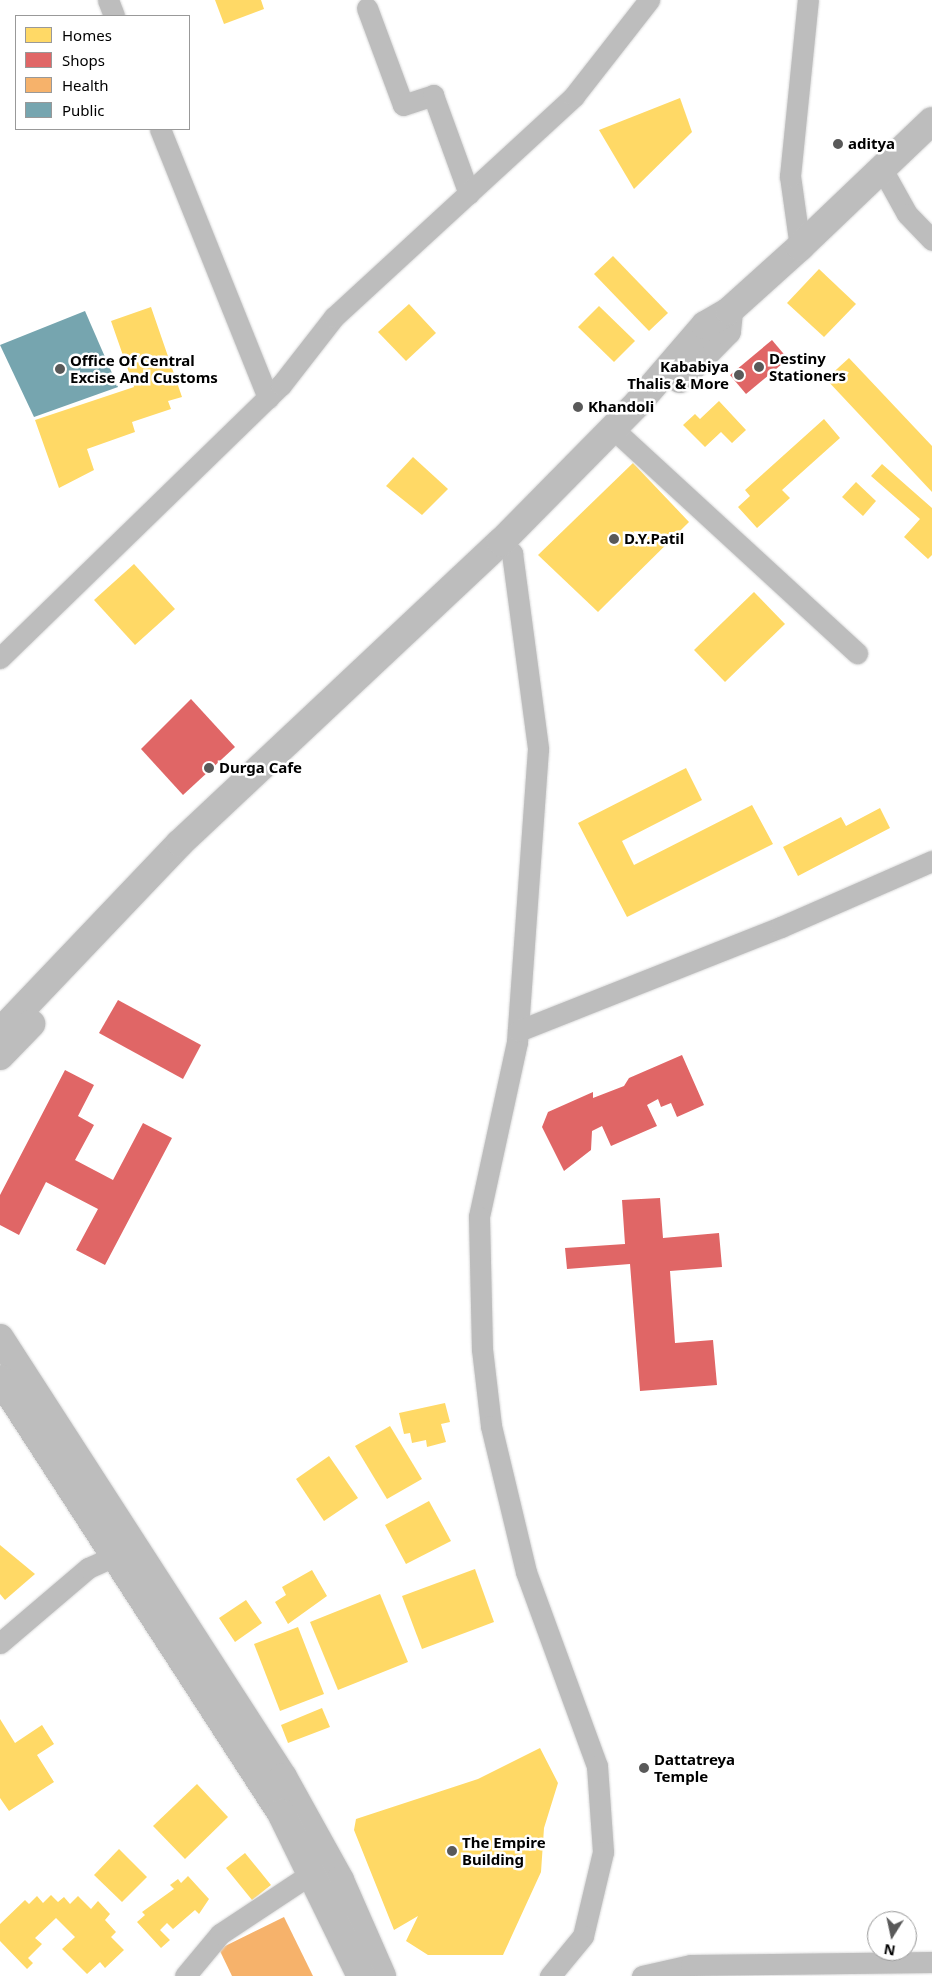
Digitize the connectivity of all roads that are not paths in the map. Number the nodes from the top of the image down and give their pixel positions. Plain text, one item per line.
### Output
1 (108, 0) edge
2 (649, 0) edge
3 (808, 0) edge
4 (367, 8) dead end
5 (114, 15) edge
6 (932, 121) edge
7 (160, 130) edge
8 (882, 170) junction
9 (469, 194) junction
10 (932, 240) edge
11 (800, 247) junction
12 (729, 311) junction
13 (268, 398) junction
14 (624, 438) junction
15 (507, 548) junction
16 (857, 653) dead end
17 (0, 658) edge
18 (932, 861) edge
19 (518, 1031) junction
20 (0, 1032) edge
21 (0, 1056) edge
22 (0, 1338) edge
23 (0, 1379) edge
24 (117, 1555) junction
25 (0, 1643) edge
26 (312, 1873) junction
27 (932, 1962) edge
28 (185, 1976) edge
29 (361, 1976) edge
30 (382, 1976) edge
31 (550, 1976) edge
32 (642, 1976) edge

1 - 5 street
2 - 9 street
3 - 11 street
4 - 9 street
6 - 8 main road
7 - 13 street
8 - 10 street
8 - 11 main road
9 - 13 street
11 - 12 main road
12 - 14 main road
12 - 15 main road
13 - 17 street
14 - 15 main road
14 - 16 street
15 - 19 street
15 - 20 main road
15 - 21 main road
18 - 19 street
19 - 31 street
22 - 30 main road
23 - 24 main road
24 - 25 street
24 - 26 main road
26 - 28 street
26 - 29 main road
27 - 32 street

